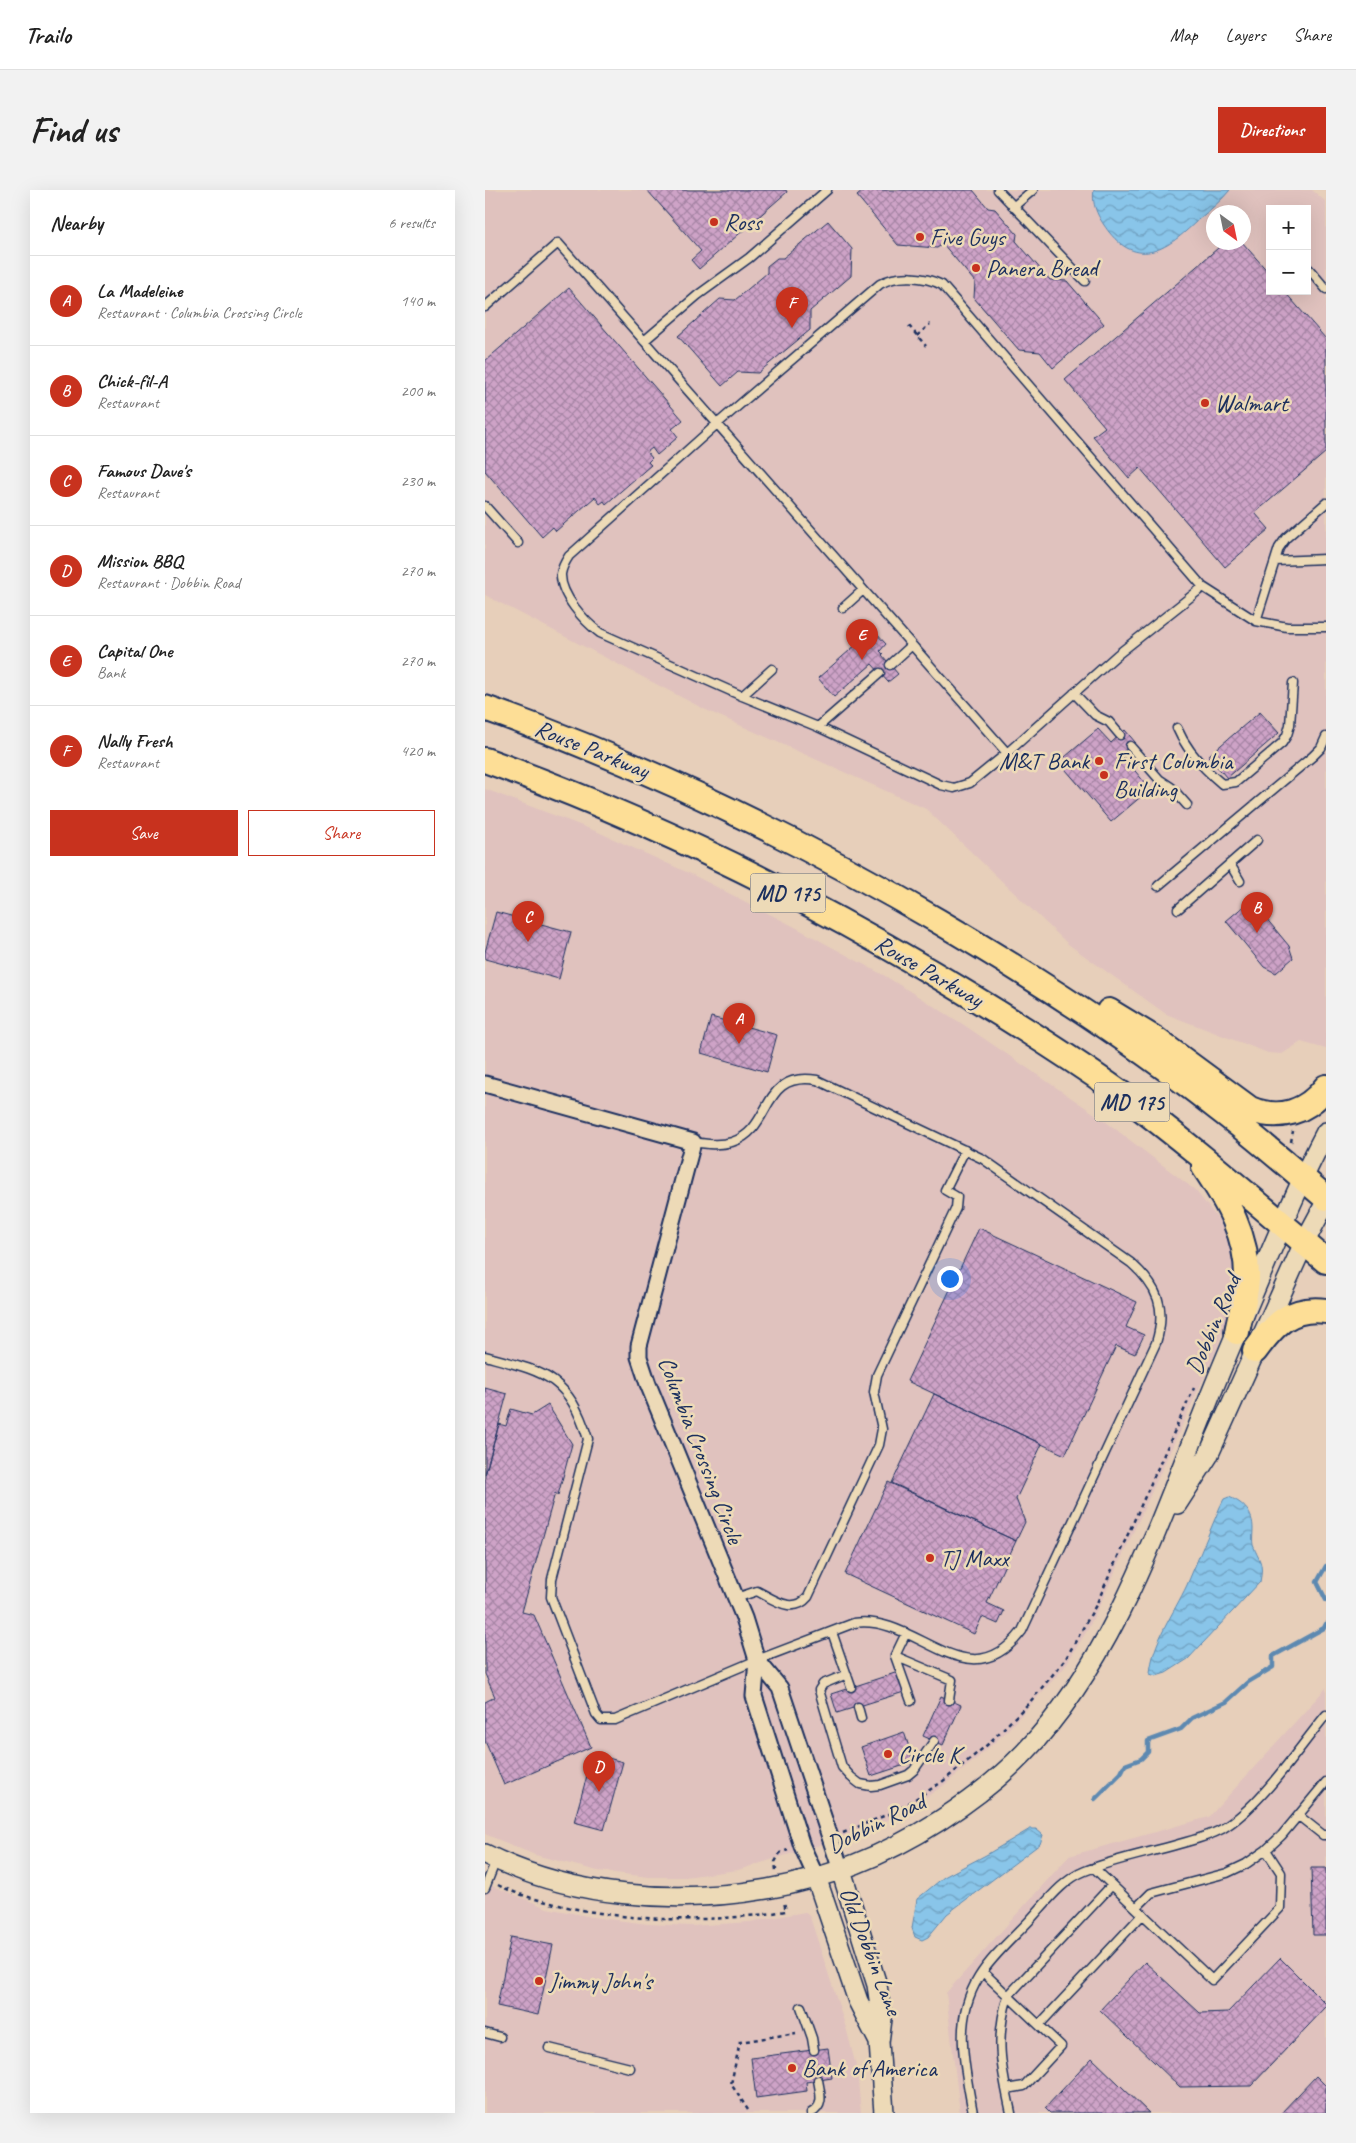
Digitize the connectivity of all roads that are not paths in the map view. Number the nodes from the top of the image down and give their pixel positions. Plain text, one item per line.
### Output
1 (827, 190) edge
2 (998, 190) edge
3 (1033, 190) edge
4 (1013, 207) junction
5 (1311, 271) edge
6 (1085, 281) dead end
7 (1326, 289) edge
8 (485, 307) edge
9 (644, 341) junction
10 (717, 424) junction
11 (1326, 503) edge
12 (485, 506) edge
13 (518, 543) dead end
14 (1326, 558) edge
15 (1275, 561) junction
16 (1203, 586) junction
17 (863, 590) junction
18 (843, 608) dead end
19 (1256, 621) junction
20 (1326, 627) edge
21 (912, 645) junction
22 (889, 665) dead end
23 (772, 669) dead end
24 (880, 673) dead end
25 (1293, 683) dead end
26 (1074, 694) junction
27 (742, 696) junction
28 (485, 708) edge
29 (818, 727) junction
30 (1177, 728) dead end
31 (1120, 735) dead end
32 (1326, 737) edge
33 (1130, 746) dead end
34 (1007, 753) junction
35 (485, 760) edge
36 (1187, 805) dead end
37 (1257, 840) dead end
38 (825, 856) junction
39 (1230, 864) junction
40 (1240, 881) dead end
41 (1158, 886) dead end
42 (1178, 909) dead end
43 (485, 1084) edge
44 (1326, 1087) edge
45 (1326, 1132) edge
46 (693, 1142) junction
47 (1189, 1144) junction
48 (965, 1150) junction
49 (1302, 1178) junction
50 (1326, 1200) edge
51 (1282, 1224) junction
52 (1304, 1243) junction
53 (1326, 1261) edge
54 (1326, 1311) edge
55 (1237, 1332) junction
56 (1255, 1351) junction
57 (485, 1356) edge
58 (1154, 1539) junction
59 (735, 1598) junction
60 (832, 1632) junction
61 (906, 1633) junction
62 (895, 1656) junction
63 (757, 1660) junction
64 (847, 1674) junction
65 (851, 1687) dead end
66 (949, 1700) dead end
67 (911, 1701) dead end
68 (858, 1707) dead end
69 (1326, 1715) edge
70 (861, 1718) dead end
71 (934, 1741) dead end
72 (1326, 1782) edge
73 (1299, 1816) junction
74 (1326, 1835) edge
75 (1266, 1850) junction
76 (491, 1857) edge
77 (1094, 1868) junction
78 (841, 1870) junction
79 (816, 1878) junction
80 (1112, 1885) junction
81 (485, 1888) edge
82 (1136, 1908) junction
83 (1143, 1914) junction
84 (983, 1972) junction
85 (1008, 1996) junction
86 (801, 2007) dead end
87 (1039, 2025) junction
88 (485, 2034) edge
89 (500, 2037) dead end
90 (879, 2042) junction
91 (549, 2048) dead end
92 (814, 2050) dead end
93 (630, 2068) dead end
94 (818, 2080) dead end
95 (1007, 2089) junction
96 (811, 2113) edge
97 (884, 2113) edge
98 (973, 2113) edge
99 (1011, 2113) edge

1 - 9 lane
2 - 4 lane
3 - 4 lane
4 - 6 lane
5 - 7 lane
8 - 9 lane
9 - 10 lane
10 - 16 lane
10 - 17 lane
10 - 27 lane
11 - 15 lane
12 - 13 lane
14 - 15 lane
15 - 19 lane
16 - 19 lane
16 - 26 lane
17 - 18 lane
17 - 21 lane
19 - 20 lane
21 - 22 lane
21 - 34 lane
23 - 27 lane
24 - 29 lane
25 - 30 lane
26 - 31 lane
26 - 34 lane
27 - 29 lane
28 - 38 main road, Rouse Parkway / MD 175
29 - 34 lane
32 - 41 lane
33 - 36 lane
35 - 47 main road, Rouse Parkway / MD 175
37 - 39 lane
38 - 44 main road
38 - 49 main road, Rouse Parkway / MD 175
39 - 40 lane
39 - 42 lane
43 - 46 street
45 - 49 street, Dobbin Road
46 - 48 lane
46 - 59 street, Columbia Crossing Circle
47 - 51 main road, Rouse Parkway / MD 175
47 - 55 main road
48 - 59 lane
48 - 61 lane
49 - 50 main road, Rouse Parkway / MD 175
49 - 51 street, Dobbin Road
50 - 52 street, Dobbin Road
51 - 52 main road, Rouse Parkway / MD 175
51 - 55 street, Dobbin Road
52 - 53 main road, Rouse Parkway / MD 175
52 - 56 street, Dobbin Road
54 - 56 main road
55 - 58 street, Dobbin Road
56 - 58 street, Dobbin Road
57 - 63 lane
58 - 78 street, Dobbin Road
59 - 63 street, Columbia Crossing Circle
60 - 61 lane
60 - 63 lane
60 - 64 lane
61 - 62 lane
62 - 66 lane
62 - 67 lane
63 - 78 street, Columbia Crossing Circle
63 - 79 street, Columbia Crossing Circle
64 - 65 lane
64 - 71 lane
68 - 70 lane
69 - 77 lane
72 - 73 lane
73 - 74 lane
73 - 75 lane
75 - 82 lane
75 - 83 lane
76 - 79 street, Dobbin Road
76 - 81 lane
77 - 80 lane
77 - 84 lane
78 - 79 street, Dobbin Road
78 - 90 street, Old Dobbin Lane
79 - 90 street, Old Dobbin Lane
80 - 82 lane
80 - 85 lane
82 - 83 lane
83 - 87 lane
84 - 85 lane
84 - 98 lane
85 - 87 lane
85 - 95 lane
86 - 92 lane
87 - 95 lane
88 - 89 lane
90 - 97 street, Old Dobbin Lane
91 - 93 lane
94 - 96 lane
95 - 99 lane

